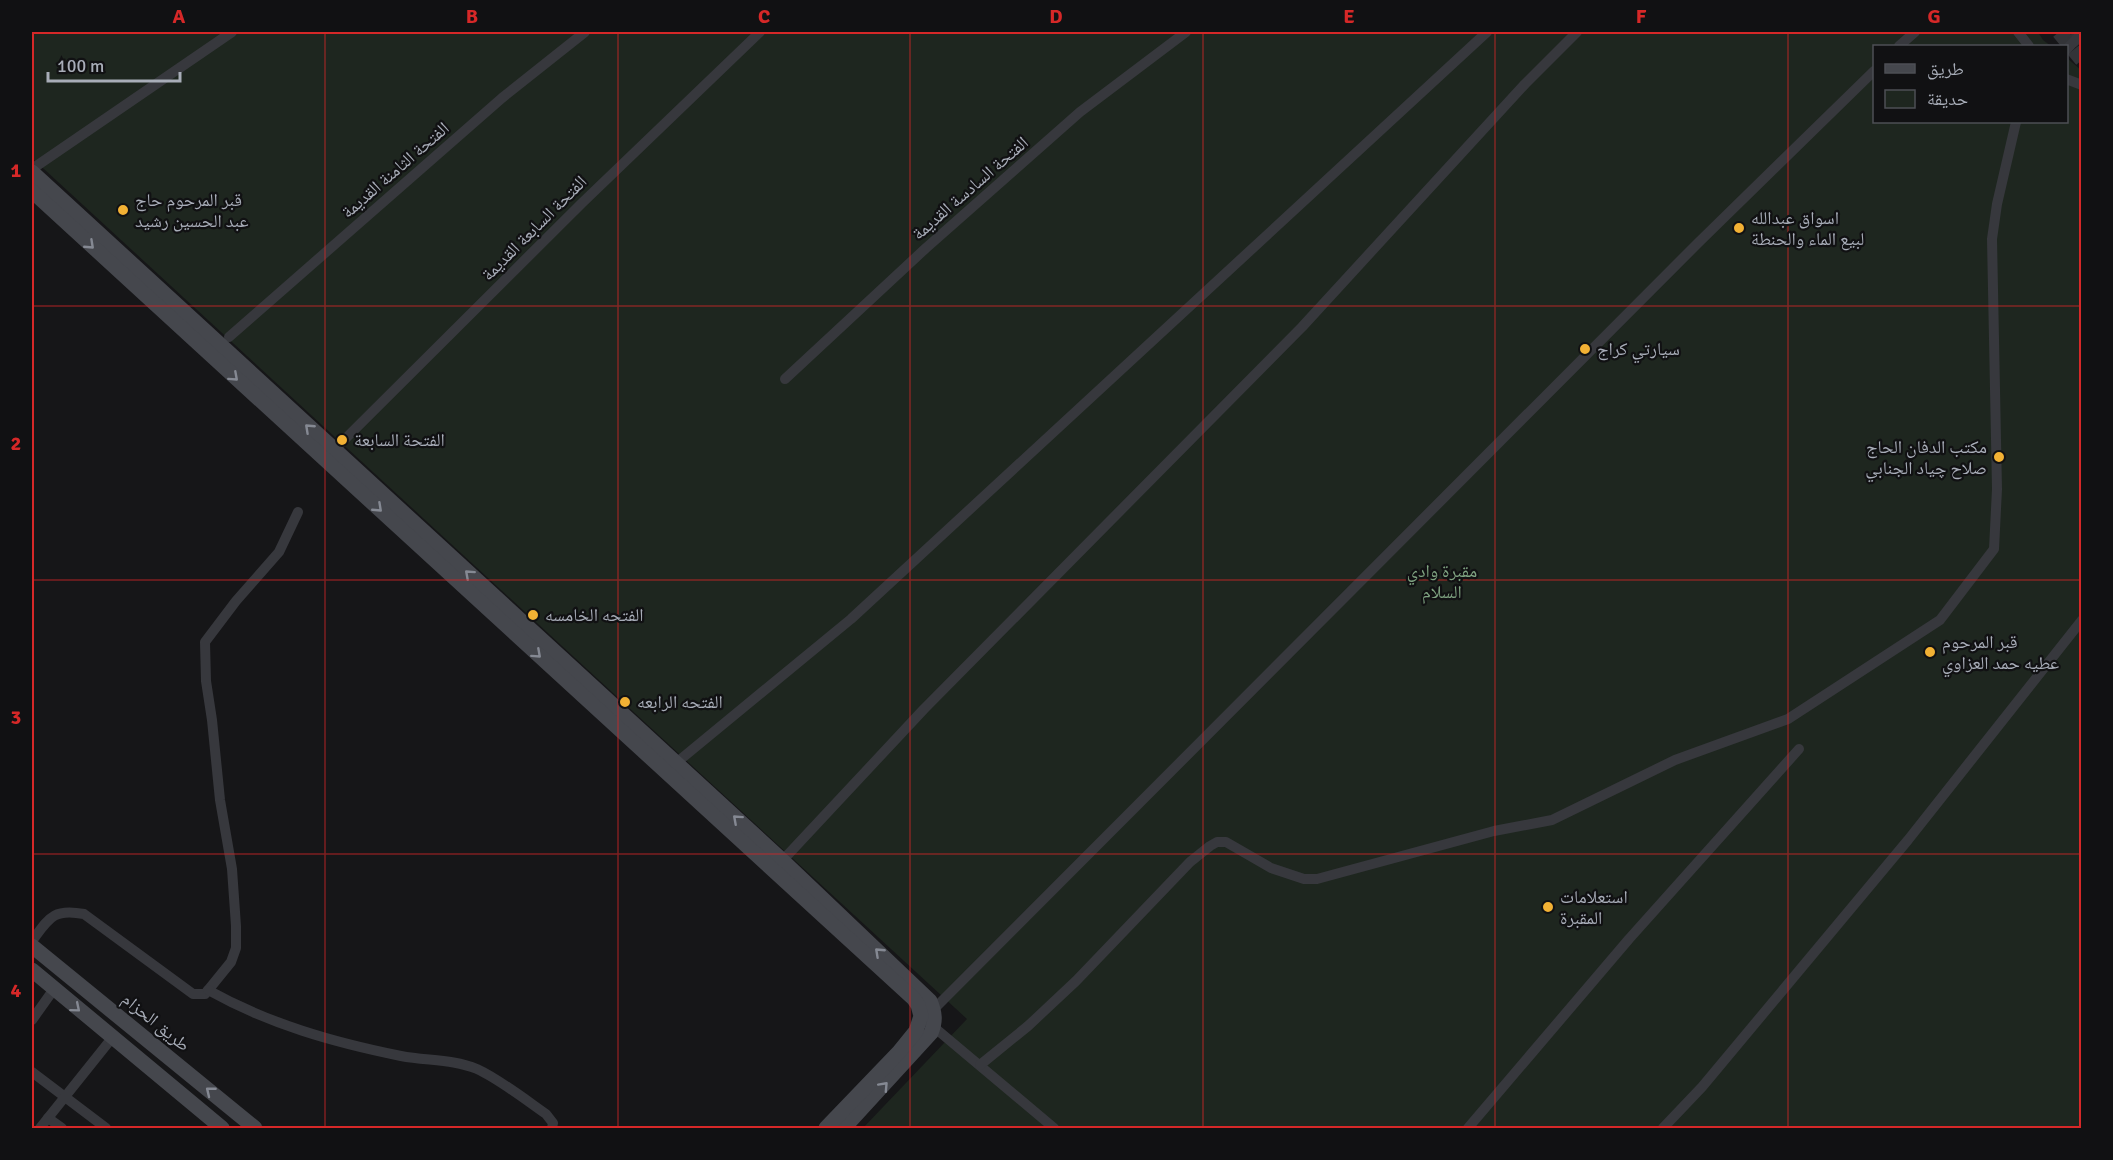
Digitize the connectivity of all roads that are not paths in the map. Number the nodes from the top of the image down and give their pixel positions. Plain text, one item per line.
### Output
1 (232, 32) edge
2 (585, 32) edge
3 (760, 32) edge
4 (1185, 32) edge
5 (1487, 32) edge
6 (1577, 32) edge
7 (1915, 32) edge
8 (2018, 32) edge
9 (2082, 33) edge
10 (1900, 45) edge
11 (2028, 45) edge
12 (2068, 49) edge
13 (1873, 73) edge
14 (2068, 79) edge
15 (2082, 85) edge
16 (2016, 123) edge
17 (32, 170) edge
18 (32, 191) edge
19 (47, 196) junction
20 (70, 217) junction
21 (229, 337) dead end
22 (785, 380) dead end
23 (334, 450) junction
24 (298, 512) dead end
25 (492, 604) junction
26 (2082, 620) edge
27 (512, 622) junction
28 (1799, 749) dead end
29 (676, 764) junction
30 (689, 784) junction
31 (713, 806) junction
32 (782, 861) junction
33 (32, 941) edge
34 (32, 946) edge
35 (32, 970) edge
36 (69, 978) junction
37 (55, 990) junction
38 (208, 990) junction
39 (927, 1017) junction
40 (32, 1020) edge
41 (112, 1038) junction
42 (980, 1065) junction
43 (32, 1072) edge
44 (64, 1097) junction
45 (48, 1118) junction
46 (40, 1128) edge
47 (62, 1128) edge
48 (106, 1128) edge
49 (222, 1128) edge
50 (255, 1128) edge
51 (552, 1128) edge
52 (826, 1128) edge
53 (844, 1128) edge
54 (1054, 1128) edge
55 (1468, 1128) edge
56 (1663, 1128) edge

1 - 17 street
2 - 21 street, الفتحة الثامنة القديمة
3 - 23 street, الفتحة السابعة القديمة
4 - 22 street, الفتحة السادسة القديمة
5 - 29 street
6 - 32 street
7 - 10 street
8 - 11 street
9 - 12 street
13 - 39 street
14 - 15 street
16 - 42 street
17 - 19 street
18 - 19 street
19 - 20 street
23 -> 20 street
20 -> 25 street
25 -> 23 street
24 - 38 street
25 - 27 street
26 - 56 street
27 - 29 street
27 -> 30 street
28 - 55 street
29 - 30 street
30 - 31 street
32 -> 31 street
31 - 39 street
39 -> 32 street
33 - 38 street
34 - 36 street, طريق الحزام
35 - 37 street
36 - 37 street
50 -> 36 street, طريق الحزام
37 - 40 street
37 -> 41 street
38 - 51 street
39 - 42 street
39 - 52 street
53 -> 39 street
41 - 44 street
41 - 49 street
42 - 54 street
43 - 44 street
44 - 45 street
44 - 48 street
45 - 46 street
45 - 47 street

